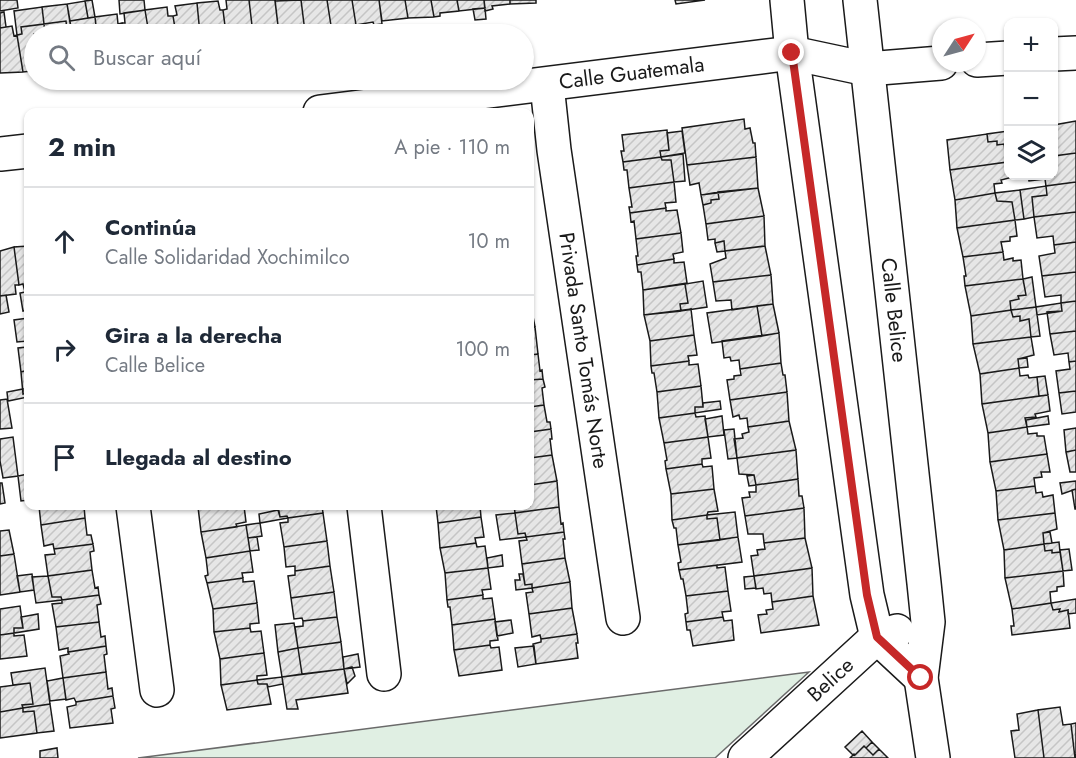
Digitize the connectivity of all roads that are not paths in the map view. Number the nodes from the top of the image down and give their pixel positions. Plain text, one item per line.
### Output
1 (787, 0) edge
2 (860, 0) edge
3 (792, 53) junction
4 (1076, 53) edge
5 (1058, 54) edge
6 (1004, 58) edge
7 (986, 59) edge
8 (932, 64) edge
9 (867, 69) junction
10 (547, 85) junction
11 (534, 87) edge
12 (505, 90) edge
13 (354, 108) edge
14 (24, 151) edge
15 (0, 154) edge
16 (134, 510) edge
17 (364, 510) edge
18 (623, 618) dead end
19 (928, 622) junction
20 (877, 637) junction
21 (384, 674) dead end
22 (921, 678) junction
23 (157, 690) dead end
24 (745, 758) edge
25 (933, 758) edge

1 - 3 street
2 - 9 street, Calle Belice
3 - 9 street, Calle Guatemala
3 - 10 street, Calle Guatemala
3 - 20 street
4 - 5 street
6 - 7 street
8 - 9 street, Calle Guatemala
9 - 19 street, Calle Belice
10 - 11 street, Calle Guatemala
10 - 18 street, Privada Santo Tomás Norte
12 - 13 street, Calle Guatemala
14 - 15 street
16 - 23 street
17 - 21 street
19 - 20 street, Belice
19 - 22 street, Calle Belice
20 - 22 street
20 - 24 street, Belice
22 - 25 street, Calle Belice

